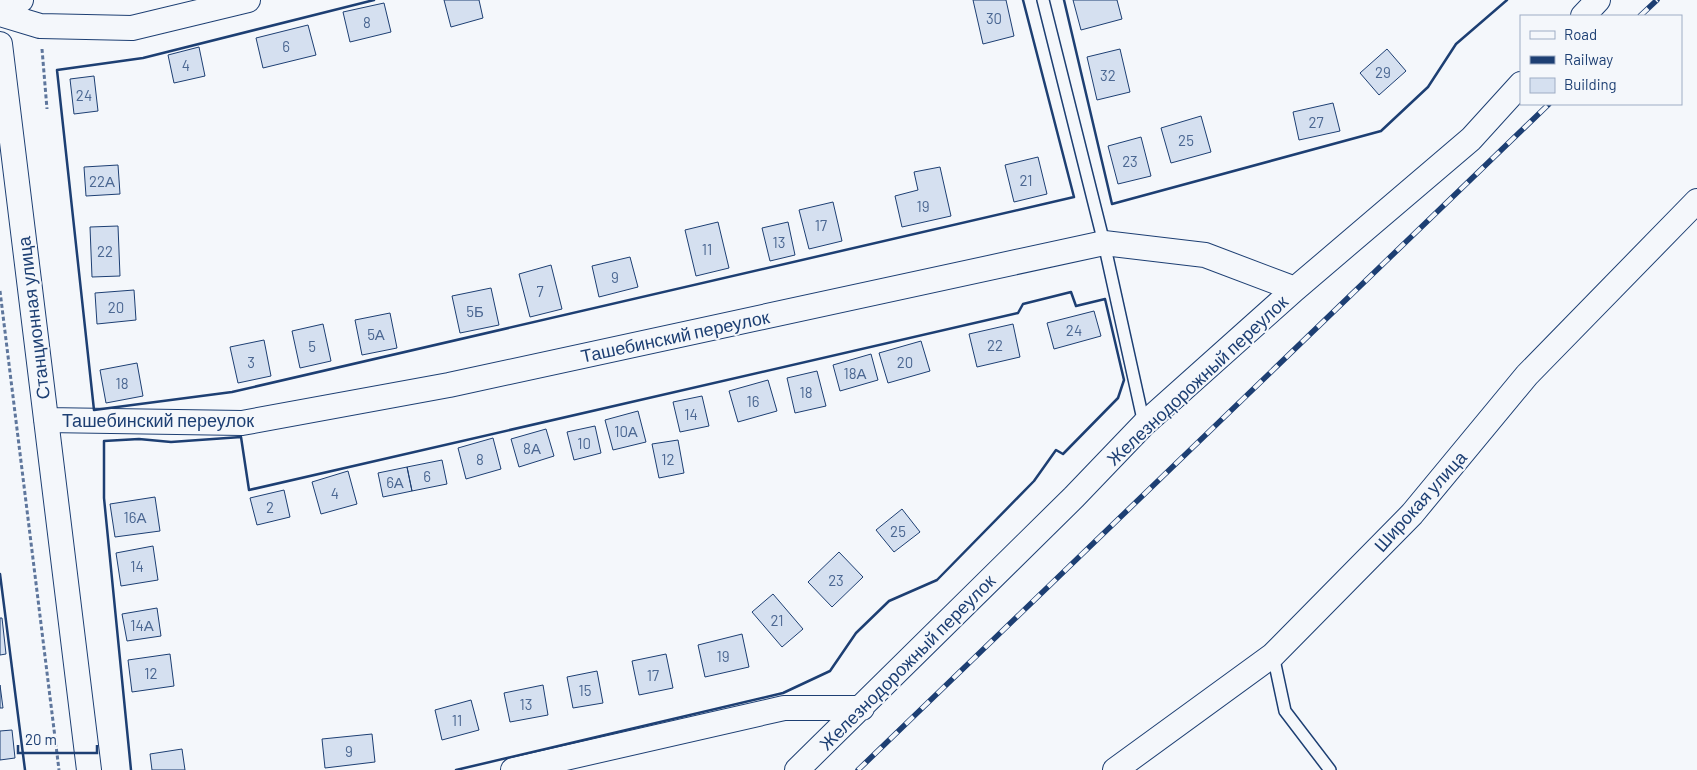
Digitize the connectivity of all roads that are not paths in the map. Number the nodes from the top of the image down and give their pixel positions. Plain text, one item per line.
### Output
1 (21, 0) edge
2 (248, 0) edge
3 (1043, 0) edge
4 (1598, 0) edge
5 (0, 13) edge
6 (1583, 15) edge
7 (0, 44) edge
8 (1520, 85) edge
9 (1697, 201) edge
10 (1104, 243) junction
11 (1295, 289) junction
12 (46, 420) junction
13 (1144, 424) junction
14 (1272, 655) junction
15 (862, 708) junction
16 (89, 770) edge
17 (513, 770) edge
18 (797, 770) edge
19 (1115, 770) edge
20 (1330, 770) edge

1 - 5 street
2 - 5 street
3 - 10 lane
4 - 6 street
7 - 12 street, Станционная улица
8 - 11 street, Железнодорожный переулок
9 - 14 street, Широкая улица
10 - 11 street, Ташебинский переулок
10 - 12 street, Ташебинский переулок
10 - 13 lane
11 - 13 street, Железнодорожный переулок
12 - 16 street, Станционная улица
13 - 15 street, Железнодорожный переулок
14 - 19 street, Широкая улица
14 - 20 lane
15 - 17 street
15 - 18 street, Железнодорожный переулок

